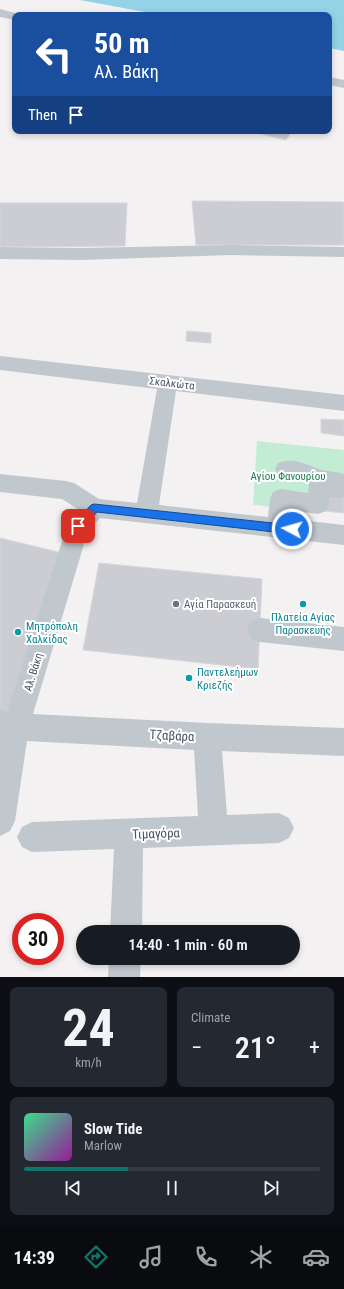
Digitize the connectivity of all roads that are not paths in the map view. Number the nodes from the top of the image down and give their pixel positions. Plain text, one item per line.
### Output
1 (0, 13) edge
2 (12, 15) edge
3 (332, 81) edge
4 (344, 84) edge
5 (344, 252) edge
6 (0, 253) edge
7 (0, 363) edge
8 (168, 382) junction
9 (344, 403) edge
10 (344, 481) edge
11 (0, 483) edge
12 (344, 489) edge
13 (281, 499) junction
14 (94, 508) junction
15 (146, 514) junction
16 (279, 528) junction
17 (344, 535) edge
18 (260, 630) dead end
19 (344, 639) edge
20 (8, 725) edge
21 (207, 737) junction
22 (344, 742) edge
23 (0, 821) edge
24 (279, 828) dead end
25 (213, 830) junction
26 (129, 834) junction
27 (32, 837) dead end
28 (126, 925) edge
29 (125, 965) edge
30 (124, 977) edge

1 - 2 street
3 - 4 street
5 - 6 street
7 - 8 street, Σκαλκώτα
8 - 9 street, Σκαλκώτα
8 - 15 street
10 - 13 street
11 - 14 street
12 - 13 street
13 - 16 street
14 - 15 street
14 - 20 street, Αλ. Βάκη
15 - 16 street
16 - 17 street
18 - 19 street
20 - 21 street, Τζαβάρα
20 - 23 street, Αλ. Βάκη
21 - 22 street, Τζαβάρα
21 - 25 street
24 - 25 street, Τιμαγόρα
25 - 26 street, Τιμαγόρα
26 - 27 street, Τιμαγόρα
26 - 28 street
29 - 30 street

